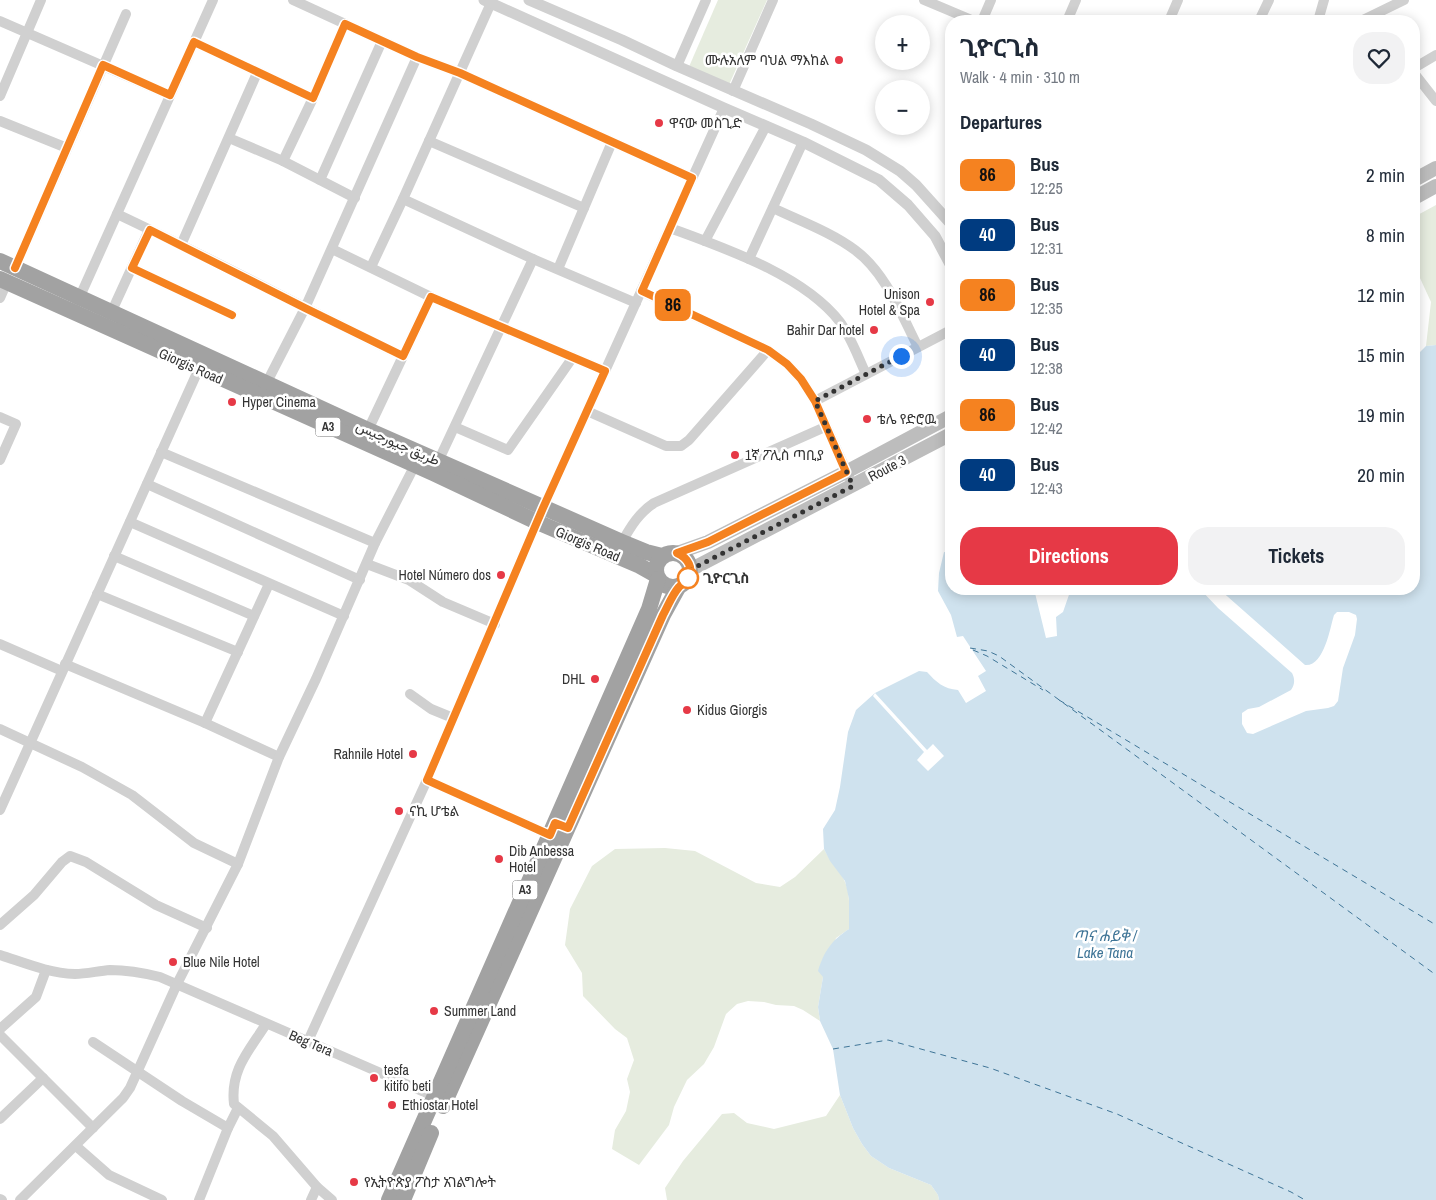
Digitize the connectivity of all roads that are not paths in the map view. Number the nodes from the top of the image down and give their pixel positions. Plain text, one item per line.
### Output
1 (41, 0) edge
2 (213, 0) edge
3 (293, 0) edge
4 (529, 0) edge
5 (706, 0) edge
6 (773, 0) edge
7 (924, 0) edge
8 (991, 0) edge
9 (1076, 0) edge
10 (1178, 0) edge
11 (1270, 0) edge
12 (1324, 0) edge
13 (1404, 0) edge
14 (489, 1) edge
15 (126, 14) dead end
16 (960, 15) edge
17 (985, 15) edge
18 (1070, 15) edge
19 (1172, 15) edge
20 (1263, 15) edge
21 (1320, 15) edge
22 (1373, 15) edge
23 (0, 21) edge
24 (345, 24) junction
25 (27, 33) junction
26 (622, 40) junction
27 (382, 41) junction
28 (194, 42) junction
29 (1436, 55) edge
30 (417, 57) junction
31 (614, 58) junction
32 (1420, 64) edge
33 (103, 65) junction
34 (677, 66) junction
35 (257, 73) junction
36 (460, 73) junction
37 (1420, 80) edge
38 (669, 82) junction
39 (732, 91) junction
40 (170, 95) junction
41 (0, 96) edge
42 (313, 98) junction
43 (1436, 100) edge
44 (724, 108) junction
45 (0, 120) edge
46 (811, 124) junction
47 (766, 126) junction
48 (229, 138) junction
49 (429, 141) junction
50 (612, 142) junction
51 (803, 142) junction
52 (67, 148) junction
53 (282, 161) junction
54 (1436, 168) edge
55 (1420, 177) edge
56 (692, 178) junction
57 (320, 180) junction
58 (1436, 186) edge
59 (1420, 195) edge
60 (355, 198) junction
61 (403, 199) junction
62 (584, 208) junction
63 (773, 208) junction
64 (117, 214) junction
65 (945, 216) edge
66 (670, 228) junction
67 (945, 228) edge
68 (150, 230) junction
69 (935, 236) junction
70 (705, 241) junction
71 (181, 244) junction
72 (332, 249) junction
73 (945, 255) edge
74 (533, 259) junction
75 (749, 259) junction
76 (371, 267) junction
77 (132, 268) junction
78 (558, 269) junction
79 (5, 273) edge
80 (642, 291) junction
81 (431, 297) junction
82 (0, 298) edge
83 (636, 303) junction
84 (76, 306) junction
85 (305, 308) junction
86 (112, 314) junction
87 (232, 315) dead end
88 (501, 327) junction
89 (945, 333) edge
90 (918, 347) junction
91 (768, 350) junction
92 (403, 356) junction
93 (573, 357) junction
94 (202, 362) junction
95 (605, 371) junction
96 (866, 374) junction
97 (266, 384) junction
98 (815, 401) junction
99 (588, 411) junction
100 (0, 416) edge
101 (945, 419) edge
102 (455, 427) junction
103 (825, 427) junction
104 (368, 430) junction
105 (945, 437) edge
106 (161, 452) junction
107 (417, 459) junction
108 (0, 460) edge
109 (436, 467) junction
110 (846, 472) junction
111 (146, 484) junction
112 (853, 486) junction
113 (540, 515) junction
114 (130, 522) junction
115 (622, 542) junction
116 (375, 543) junction
117 (670, 555) junction
118 (114, 556) junction
119 (367, 564) junction
120 (690, 570) junction
121 (657, 577) junction
122 (360, 580) junction
123 (269, 584) junction
124 (679, 586) junction
125 (97, 594) junction
126 (254, 616) junction
127 (344, 616) junction
128 (495, 624) junction
129 (0, 644) edge
130 (238, 652) junction
131 (634, 660) junction
132 (64, 668) junction
133 (410, 694) dead end
134 (453, 718) junction
135 (205, 723) junction
136 (0, 729) edge
137 (30, 743) junction
138 (279, 757) junction
139 (427, 780) junction
140 (3, 793) edge
141 (0, 810) edge
142 (558, 829) junction
143 (238, 864) junction
144 (0, 925) edge
145 (207, 928) junction
146 (0, 955) edge
147 (46, 970) junction
148 (177, 984) junction
149 (266, 1024) junction
150 (0, 1029) edge
151 (0, 1035) edge
152 (308, 1041) junction
153 (93, 1042) dead end
154 (137, 1071) junction
155 (43, 1078) junction
156 (440, 1099) junction
157 (238, 1108) junction
158 (0, 1119) edge
159 (93, 1128) junction
160 (228, 1128) junction
161 (76, 1146) junction
162 (317, 1187) junction
163 (20, 1200) edge
164 (162, 1200) edge
165 (199, 1200) edge
166 (311, 1200) edge
167 (332, 1200) edge
168 (389, 1200) edge
169 (403, 1200) edge

1 - 25 street
2 - 28 street
3 - 24 street
4 - 26 street
5 - 34 street
6 - 39 street
7 - 16 street
8 - 17 street
9 - 18 street
10 - 19 street
11 - 20 street
12 - 21 street
13 - 22 street
14 - 31 street
14 - 36 street
15 - 33 street
23 - 25 street
24 - 27 street
24 - 42 street
25 - 33 street
25 - 41 street
26 - 31 street
26 - 34 street
27 - 30 street
27 - 57 street
28 - 35 street
28 - 40 street
29 - 32 street
30 - 36 street
30 - 60 street
31 - 38 street
33 - 40 street
33 - 52 street
34 - 38 street
34 - 39 street
35 - 42 street
35 - 48 street
36 - 49 street
36 - 50 street
37 - 43 street
38 - 44 street
39 - 44 street
39 - 46 street
40 - 64 street
42 - 53 street
44 - 47 street
44 - 56 street
45 - 52 street
46 - 51 street
46 - 65 street
47 - 51 street
47 - 70 street
48 - 53 street
48 - 71 street
49 - 61 street
49 - 62 street
50 - 56 street
50 - 62 street
51 - 63 street
51 - 69 street
52 - 79 street
53 - 57 street
54 - 55 main road
56 - 66 street
57 - 60 street
58 - 59 main road
60 - 72 street
61 - 74 street
61 - 76 street
62 - 78 street
63 - 75 street
63 - 90 street
64 - 68 street
64 - 84 street
66 - 70 street
66 - 80 street
67 - 69 street
68 - 71 street
68 - 77 street
69 - 73 street
70 - 75 street
71 - 85 street
72 - 76 street
72 - 85 street
74 - 78 street
74 - 88 street
75 - 96 street
76 - 81 street
77 - 86 street
77 - 87 street
78 - 83 street
79 - 82 street
79 - 84 highway, طريق جيورجيس / A3
80 - 83 street
80 - 91 street
81 - 88 street
81 - 92 street
83 - 95 street
84 - 86 highway, طريق جيورجيس / A3
84 - 94 highway, Giorgis Road / A3
85 - 92 street
85 - 97 street
86 - 94 highway, طريق جيورجيس / A3
88 - 93 street
88 - 102 street
89 - 90 street
90 - 96 street
91 - 98 street
91 - 99 street
92 - 104 street
93 - 95 street
93 - 102 street
94 - 97 highway, طريق جيورجيس / A3
94 - 106 street
94 - 107 highway, Giorgis Road / A3
95 - 99 street
96 - 98 street
97 - 104 highway, طريق جيورجيس / A3
98 - 103 street
99 - 113 street
100 - 108 street
101 - 110 main road
102 - 109 street
103 - 110 street
103 - 115 street
104 - 107 highway, طريق جيورجيس / A3
105 - 112 main road, Route 3
106 - 111 street
106 - 116 street
107 - 109 highway, طريق جيورجيس / A3
107 - 116 street
109 - 113 highway, طريق جيورجيس / A3
110 - 112 street
110 - 117 main road
111 - 114 street
111 - 122 street
112 - 120 main road, Route 3
113 - 115 highway, طريق جيورجيس / A3
113 - 121 highway, Giorgis Road / A3
113 - 128 street
114 - 118 street
114 - 123 street
115 - 117 highway, طريق جيورجيس / A3
116 - 119 street
117 - 120 highway
117 - 121 highway, A3
118 - 125 street
118 - 126 street
119 - 122 street
119 - 128 street
120 - 124 highway, A3
121 - 124 highway, A3
121 - 131 highway, A3
122 - 127 street
123 - 126 street
123 - 127 street
124 - 131 highway, A3
125 - 130 street
125 - 132 street
126 - 130 street
127 - 138 street
128 - 134 street
129 - 132 street
130 - 135 street
131 - 142 highway, A3
132 - 135 street
132 - 137 street
133 - 134 street
134 - 139 street
135 - 138 street
136 - 137 street
137 - 140 street
137 - 143 street
138 - 143 street
139 - 142 street
139 - 152 street
140 - 141 street
142 - 156 highway, A3
143 - 145 street
144 - 145 street
145 - 148 street
146 - 147 street, Beg Tera
147 - 148 street, Beg Tera
147 - 150 street
148 - 149 street, Beg Tera
148 - 154 street
149 - 152 street, Beg Tera
149 - 157 street
151 - 155 street
152 - 156 street, Beg Tera
153 - 154 street
154 - 159 street
154 - 160 street
155 - 158 street
155 - 159 street
156 - 168 highway, A3
156 - 169 highway, A3
157 - 160 street
157 - 162 street
159 - 161 street
160 - 165 street
161 - 163 street
161 - 164 street
162 - 166 street
162 - 167 street

